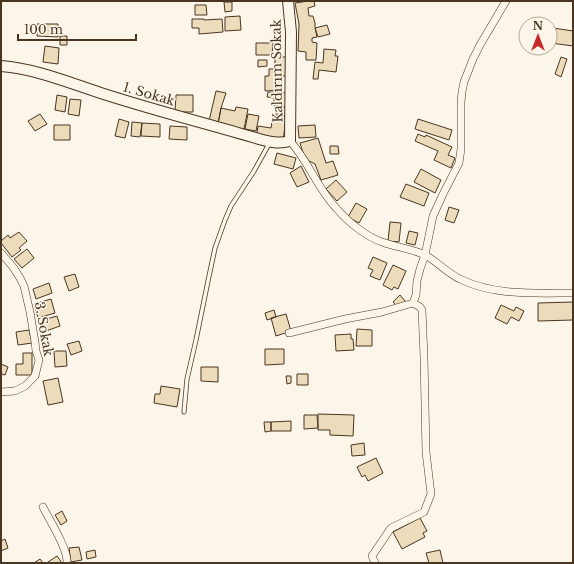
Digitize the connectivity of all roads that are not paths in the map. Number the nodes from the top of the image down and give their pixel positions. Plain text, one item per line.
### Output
1 (288, 1) edge
2 (506, 1) edge
3 (1, 66) edge
4 (290, 141) junction
5 (270, 142) junction
6 (1, 253) edge
7 (425, 255) junction
8 (573, 293) edge
9 (412, 304) junction
10 (289, 333) dead end
11 (1, 392) edge
12 (184, 412) dead end
13 (43, 507) dead end
14 (67, 563) edge
15 (375, 563) edge

1 - 4 street, Kaldırım Sokak
2 - 7 street
3 - 5 street, 1. Sokak
4 - 5 street, 1. Sokak
4 - 7 street
5 - 12 lane
6 - 11 street, 3. Sokak
7 - 8 street
7 - 9 street
9 - 10 street
9 - 15 street
13 - 14 street

